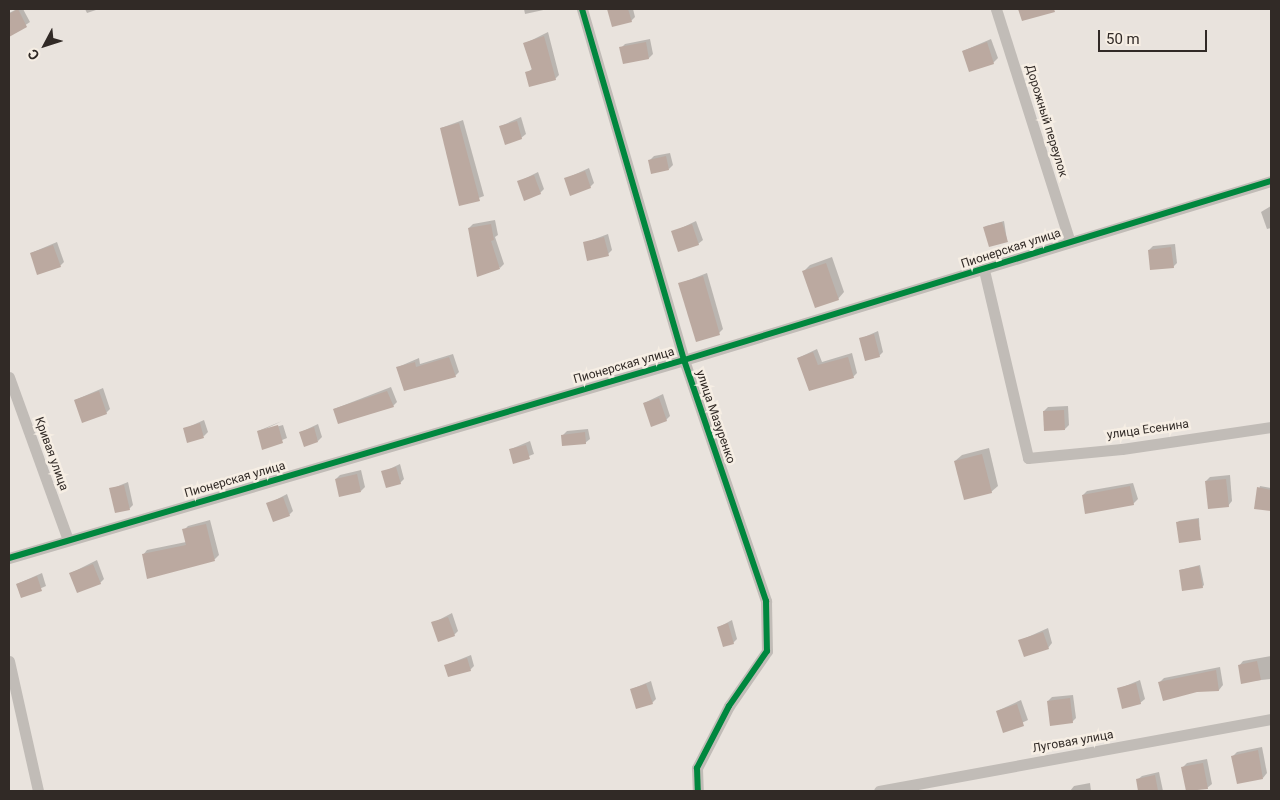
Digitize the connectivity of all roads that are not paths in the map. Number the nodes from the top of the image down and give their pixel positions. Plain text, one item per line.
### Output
1 (582, 9) edge
2 (996, 9) edge
3 (1271, 181) edge
4 (1070, 242) junction
5 (984, 270) junction
6 (684, 360) junction
7 (9, 377) edge
8 (1271, 427) edge
9 (68, 540) junction
10 (9, 558) edge
11 (9, 662) edge
12 (1271, 719) edge
13 (38, 791) edge
14 (698, 791) edge
15 (879, 791) edge

1 - 6 street, улица Мазуренко
2 - 4 street, Дорожный переулок
3 - 4 street, Пионерская улица
4 - 5 street, Пионерская улица
5 - 6 street, Пионерская улица
5 - 8 street, улица Есенина
6 - 9 street, Пионерская улица
6 - 14 street, улица Мазуренко
7 - 9 street, Кривая улица
9 - 10 street, Пионерская улица
11 - 13 street
12 - 15 street, Луговая улица

